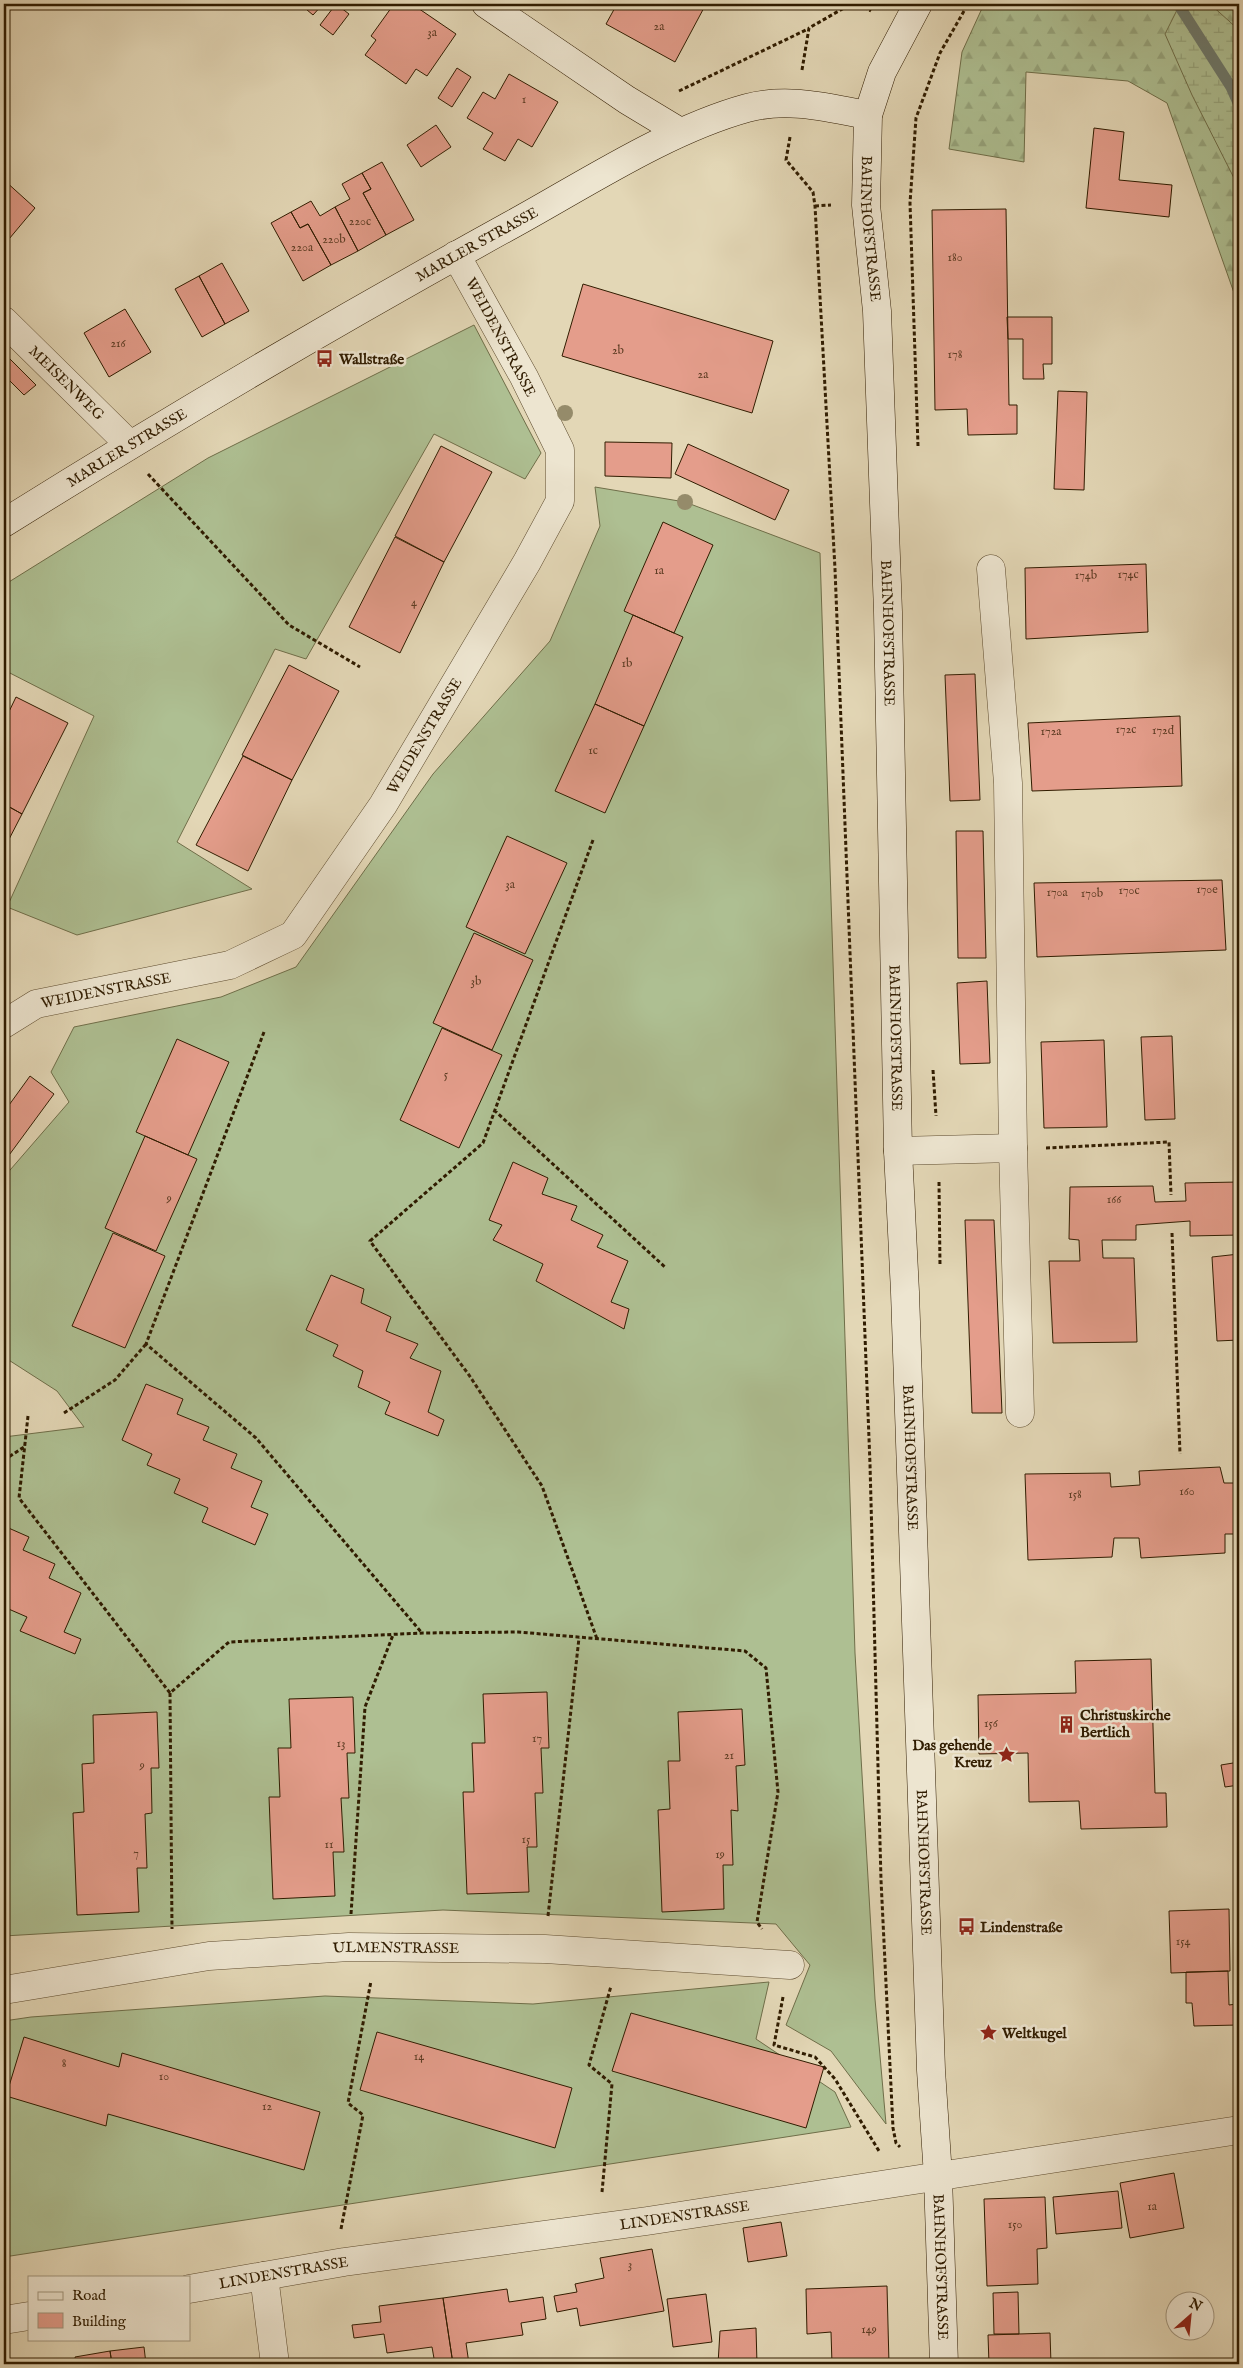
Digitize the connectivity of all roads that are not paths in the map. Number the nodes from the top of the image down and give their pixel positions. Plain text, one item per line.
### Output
1 (486, 4) edge
2 (918, 4) edge
3 (868, 115) junction
4 (680, 132) junction
5 (456, 255) junction
6 (4, 320) edge
7 (129, 444) junction
8 (4, 523) edge
9 (991, 569) dead end
10 (4, 1024) edge
11 (1013, 1148) junction
12 (898, 1151) junction
13 (1020, 1413) dead end
14 (790, 1965) road end
15 (4, 1990) edge
16 (1239, 2130) edge
17 (938, 2176) junction
18 (264, 2276) junction
19 (190, 2289) edge
20 (28, 2316) edge
21 (4, 2320) edge
22 (275, 2364) edge
23 (944, 2364) edge

1 - 4 street
2 - 3 street
3 - 4 street, MARLER STRASSE
3 - 12 street, BAHNHOFSTRASSE
4 - 5 street, MARLER STRASSE
5 - 7 street, MARLER STRASSE
5 - 10 street, WEIDENSTRASSE
6 - 7 street, MEISENWEG
7 - 8 street, MARLER STRASSE
9 - 11 street
11 - 12 street
11 - 13 street
12 - 17 street, BAHNHOFSTRASSE
14 - 15 street, ULMENSTRASSE
16 - 17 street, LINDENSTRASSE
17 - 18 street, LINDENSTRASSE
17 - 23 street, BAHNHOFSTRASSE
18 - 19 street, LINDENSTRASSE
18 - 22 street
20 - 21 street

